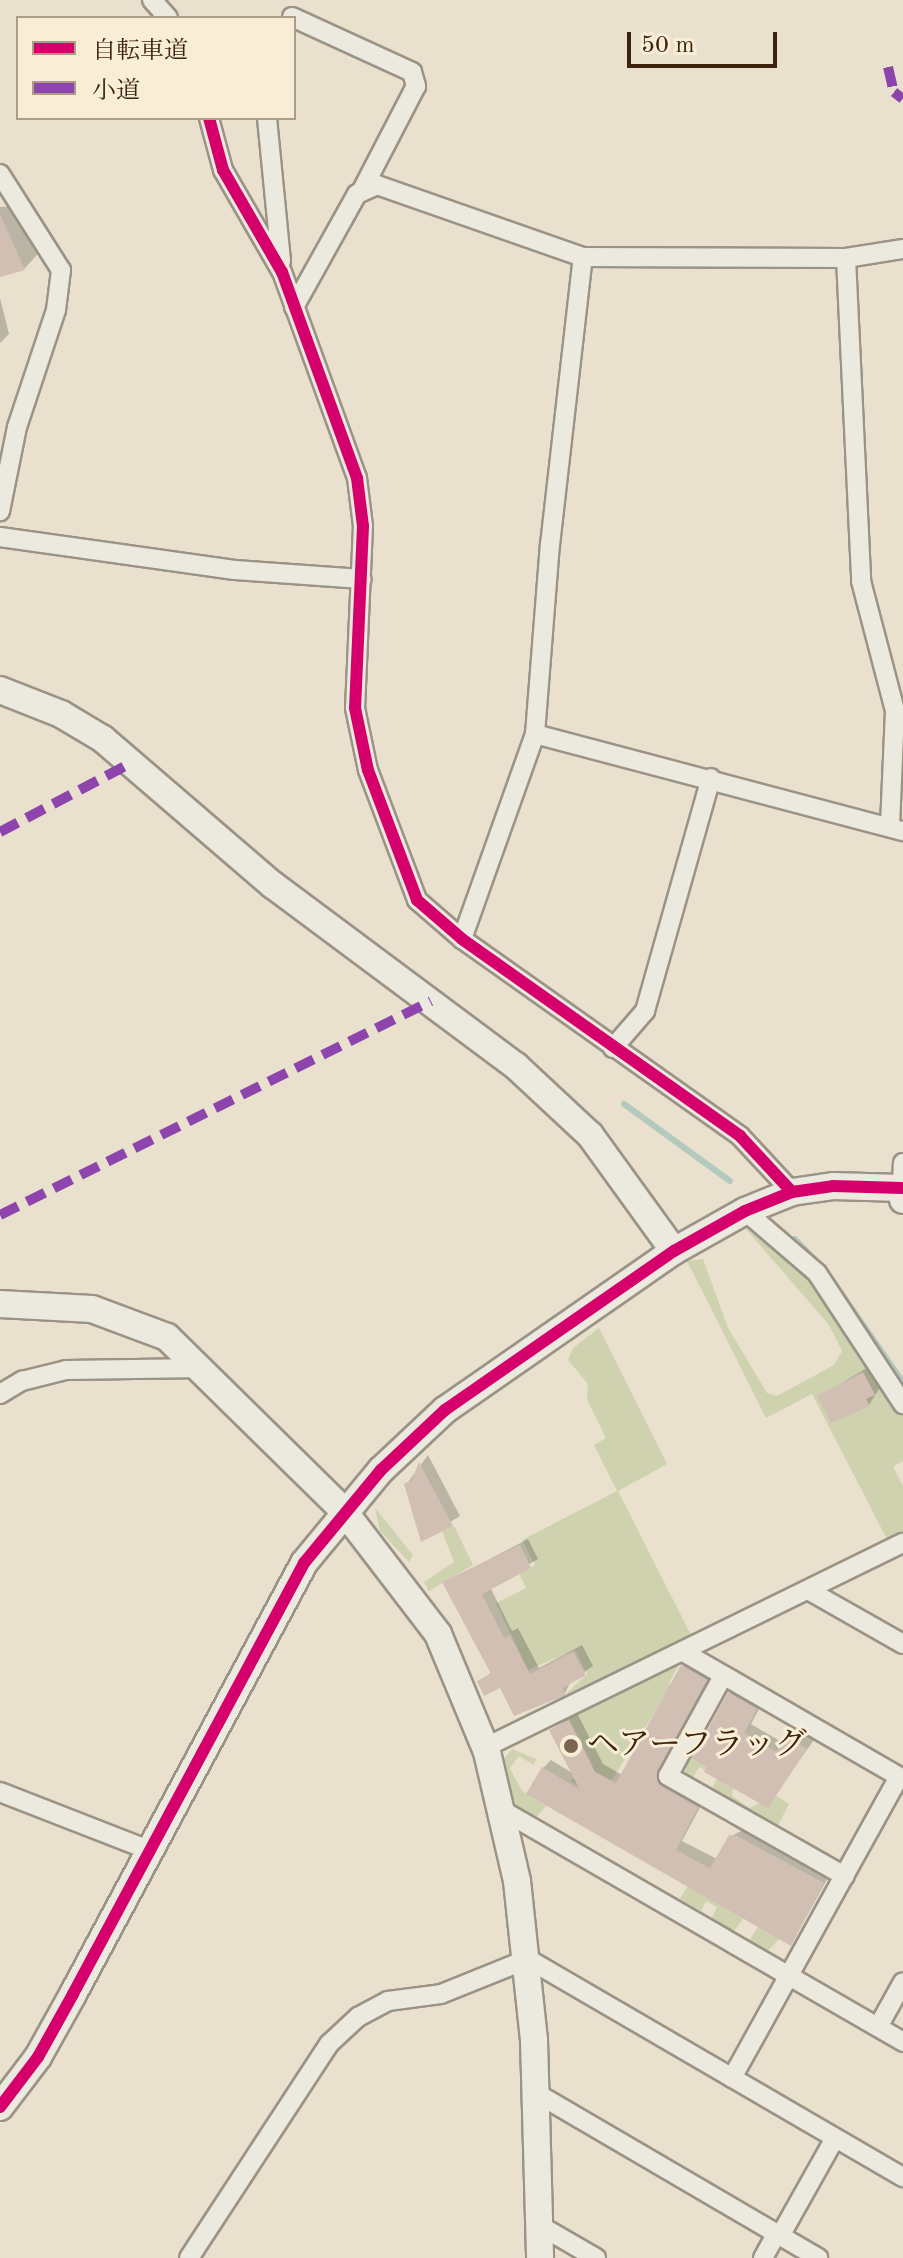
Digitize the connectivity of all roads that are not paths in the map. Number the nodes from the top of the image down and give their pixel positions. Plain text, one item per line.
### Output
1 (152, 0) edge
2 (166, 16) edge
3 (296, 20) edge
4 (210, 120) edge
5 (267, 120) edge
6 (0, 174) edge
7 (361, 192) junction
8 (903, 249) edge
9 (583, 257) junction
10 (846, 258) junction
11 (282, 272) junction
12 (294, 307) junction
13 (0, 511) edge
14 (0, 537) edge
15 (362, 579) junction
16 (0, 690) edge
17 (535, 734) junction
18 (711, 778) junction
19 (897, 827) edge
20 (462, 939) junction
21 (613, 1048) junction
22 (903, 1184) edge
23 (792, 1192) junction
24 (745, 1211) junction
25 (674, 1251) junction
26 (0, 1304) edge
27 (203, 1368) junction
28 (0, 1394) edge
29 (903, 1404) edge
30 (343, 1510) junction
31 (903, 1543) edge
32 (808, 1590) junction
33 (903, 1644) edge
34 (685, 1653) junction
35 (723, 1676) junction
36 (486, 1747) junction
37 (902, 1779) edge
38 (0, 1792) edge
39 (500, 1809) junction
40 (151, 1851) junction
41 (845, 1876) junction
42 (528, 1959) junction
43 (790, 1975) junction
44 (903, 1982) edge
45 (878, 2027) junction
46 (903, 2042) edge
47 (732, 2078) junction
48 (536, 2093) junction
49 (0, 2107) edge
50 (835, 2138) junction
51 (903, 2177) edge
52 (539, 2225) junction
53 (778, 2234) junction
54 (189, 2258) edge
55 (540, 2258) edge
56 (596, 2258) edge
57 (763, 2258) edge
58 (818, 2258) edge

1 - 2 street
3 - 7 street
4 - 11 street
5 - 11 street
6 - 13 street
7 - 9 street
7 - 12 street
8 - 10 street
9 - 10 street
9 - 17 street
10 - 19 street
11 - 12 street
12 - 15 street
14 - 15 street
15 - 20 street
16 - 25 street
17 - 18 street
17 - 20 street
18 - 19 street
18 - 21 street
20 - 21 street
21 - 23 street
22 - 23 street
23 - 24 street
24 - 25 street
24 - 29 street
25 - 30 street
26 - 27 street
27 - 28 street
27 - 30 street
30 - 36 street
30 - 40 street
31 - 32 street
32 - 33 street
32 - 34 street
34 - 35 street
34 - 36 street
35 - 37 street
35 - 41 street
36 - 39 street
37 - 41 street
38 - 40 street
39 - 42 street
39 - 43 street
40 - 49 street
41 - 43 street
42 - 47 street
42 - 48 street
42 - 54 street
43 - 45 street
43 - 47 street
44 - 45 street
45 - 46 street
47 - 50 street
48 - 52 street
48 - 53 street
50 - 51 street
50 - 53 street
52 - 55 street
52 - 56 street
53 - 57 street
53 - 58 street

